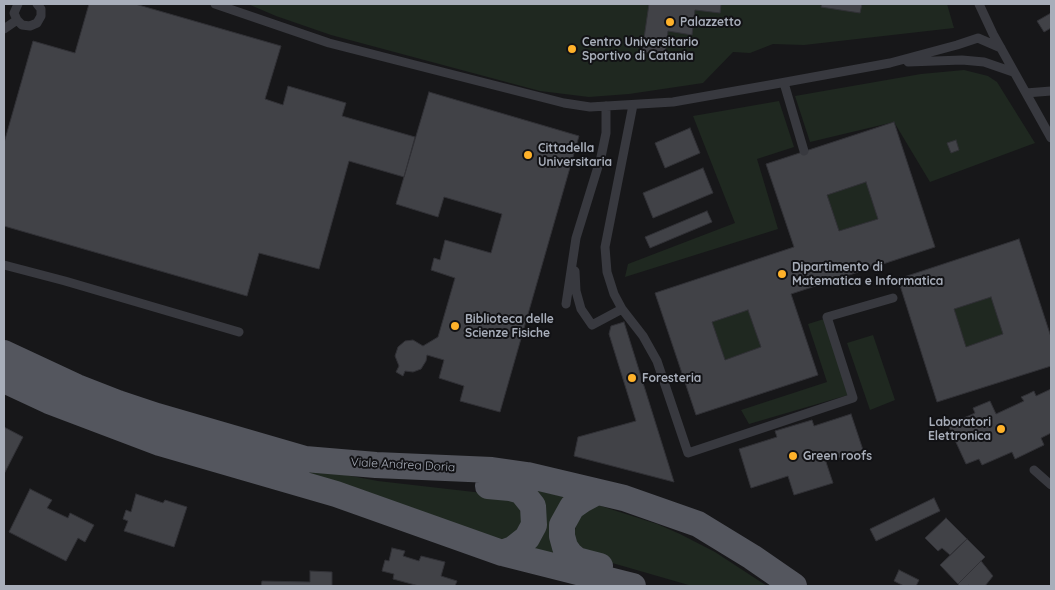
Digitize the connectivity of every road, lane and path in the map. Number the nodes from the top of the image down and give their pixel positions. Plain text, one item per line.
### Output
1 (17, 4) edge
2 (37, 4) edge
3 (215, 4) edge
4 (224, 4) edge
5 (979, 4) edge
6 (237, 11) junction
7 (17, 20) junction
8 (4, 29) edge
9 (1001, 48) junction
10 (890, 63) junction
11 (1013, 72) junction
12 (784, 83) junction
13 (1051, 91) edge
14 (1026, 93) junction
15 (633, 105) junction
16 (606, 106) junction
17 (1048, 122) edge
18 (1051, 138) edge
19 (804, 151) dead end
20 (574, 250) junction
21 (4, 265) edge
22 (893, 298) dead end
23 (566, 304) dead end
24 (622, 309) junction
25 (239, 332) dead end
26 (8, 361) edge
27 (305, 459) junction
28 (1034, 470) dead end
29 (1051, 485) edge
30 (597, 492) junction
31 (502, 553) junction
32 (633, 586) edge
33 (642, 586) edge
34 (794, 586) edge

1 - 7 lane
2 - 7 lane
3 - 6 lane
4 - 6 lane
5 - 9 lane
6 - 16 lane
7 - 8 lane
9 - 10 lane
9 - 11 lane
10 - 11 lane
10 - 12 lane
11 - 14 lane
12 - 15 lane
12 - 19 lane
13 - 14 lane
14 - 17 lane
15 - 16 lane
15 - 24 lane
16 - 20 lane
17 - 18 lane
20 - 23 lane
20 - 24 lane
21 - 25 lane
22 - 24 lane
26 - 27 main road, Viale Andrea Doria
26 - 31 main road, Viale Andrea Doria
27 - 30 main road, Viale Andrea Doria
27 - 31 main road
28 - 29 lane
30 - 33 main road
30 - 34 main road, Viale Andrea Doria
31 - 32 main road, Viale Andrea Doria

